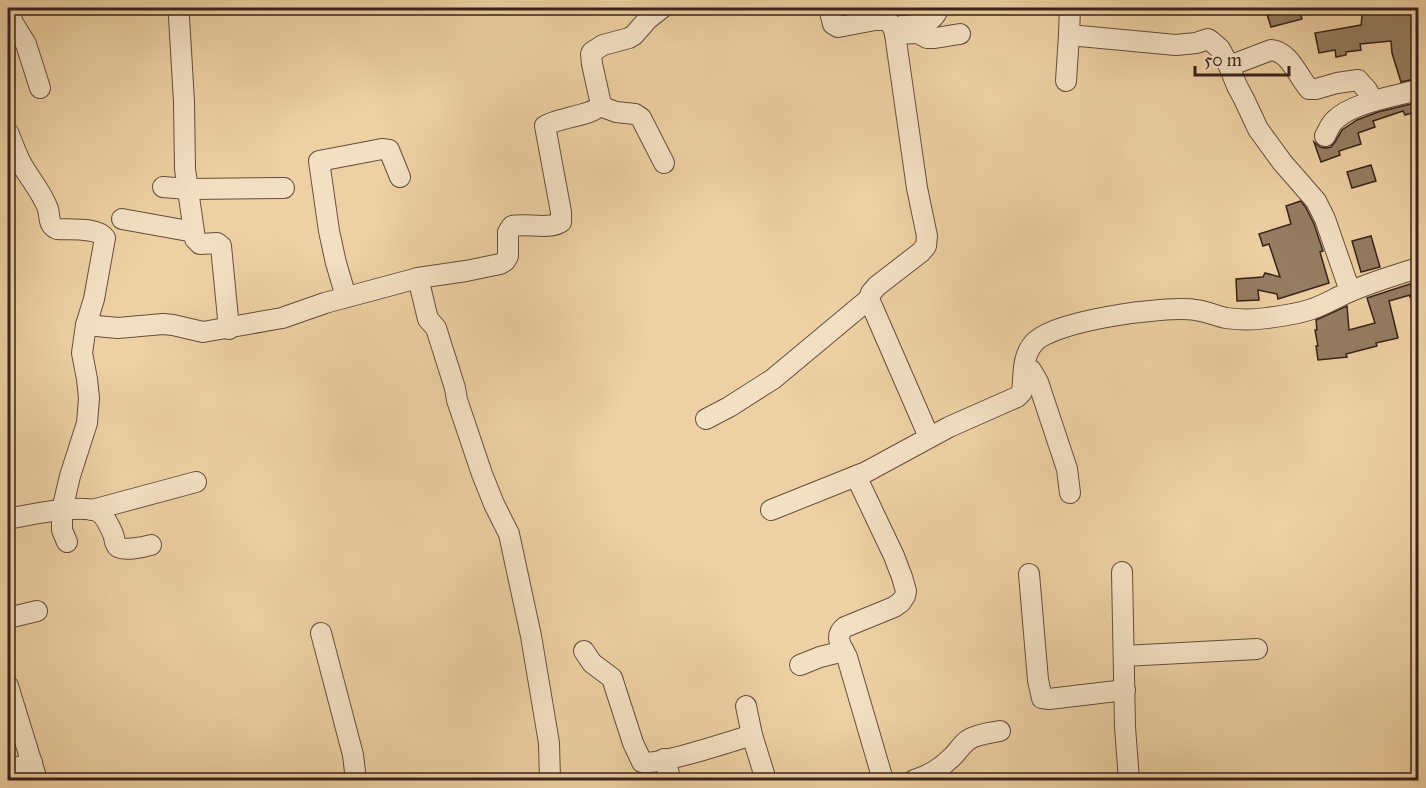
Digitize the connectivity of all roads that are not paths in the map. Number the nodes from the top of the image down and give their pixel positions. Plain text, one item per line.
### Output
1 (8, 8) edge
2 (662, 8) edge
3 (829, 8) edge
4 (939, 8) edge
5 (1070, 8) edge
6 (179, 17) dead end
7 (894, 31) junction
8 (960, 34) dead end
9 (1070, 35) junction
10 (1229, 66) junction
11 (1066, 81) dead end
12 (40, 88) dead end
13 (1419, 90) edge
14 (1373, 101) junction
15 (600, 105) junction
16 (8, 132) edge
17 (1325, 136) dead end
18 (664, 163) dead end
19 (400, 177) dead end
20 (163, 187) dead end
21 (284, 188) dead end
22 (188, 189) junction
23 (122, 219) dead end
24 (194, 232) junction
25 (1419, 268) edge
26 (418, 278) junction
27 (1350, 291) junction
28 (346, 297) junction
29 (869, 299) junction
30 (86, 325) junction
31 (229, 329) junction
32 (1024, 368) junction
33 (706, 419) dead end
34 (929, 437) junction
35 (856, 476) junction
36 (196, 482) dead end
37 (1070, 493) dead end
38 (62, 510) junction
39 (92, 510) junction
40 (771, 510) dead end
41 (8, 519) edge
42 (67, 542) dead end
43 (151, 545) dead end
44 (1122, 572) dead end
45 (1029, 574) dead end
46 (37, 611) dead end
47 (8, 618) edge
48 (321, 633) dead end
49 (1257, 650) dead end
50 (584, 651) dead end
51 (844, 651) junction
52 (1124, 656) junction
53 (800, 665) dead end
54 (8, 686) edge
55 (1125, 690) junction
56 (746, 706) dead end
57 (1000, 731) dead end
58 (752, 735) junction
59 (663, 759) junction
60 (8, 771) edge
61 (34, 771) edge
62 (356, 780) edge
63 (549, 780) edge
64 (671, 780) edge
65 (766, 780) edge
66 (883, 780) edge
67 (914, 780) edge
68 (1130, 780) edge

1 - 12 street
2 - 15 street
3 - 7 street
4 - 7 street
5 - 9 street
6 - 22 street
7 - 8 street
7 - 29 street
9 - 10 street
9 - 11 street
10 - 14 street
10 - 27 street
13 - 14 street
14 - 17 street
15 - 18 street
15 - 26 street
16 - 30 street
19 - 28 street
20 - 22 street
21 - 22 street
22 - 24 street
23 - 24 street
24 - 31 street
25 - 27 street
26 - 28 street
26 - 63 street
27 - 32 street
28 - 31 street
29 - 33 street
29 - 34 street
30 - 31 street
30 - 38 street
32 - 34 street
32 - 37 street
34 - 35 street
35 - 40 street
35 - 51 street
36 - 39 street
38 - 39 street
38 - 41 street
38 - 42 street
39 - 43 street
44 - 52 street
45 - 55 street
46 - 47 street
48 - 62 street
49 - 52 street
50 - 59 street
51 - 53 street
51 - 66 street
52 - 55 street
54 - 61 street
55 - 68 street
56 - 58 street
57 - 67 street
58 - 59 street
58 - 65 street
59 - 64 street
60 - 61 street

